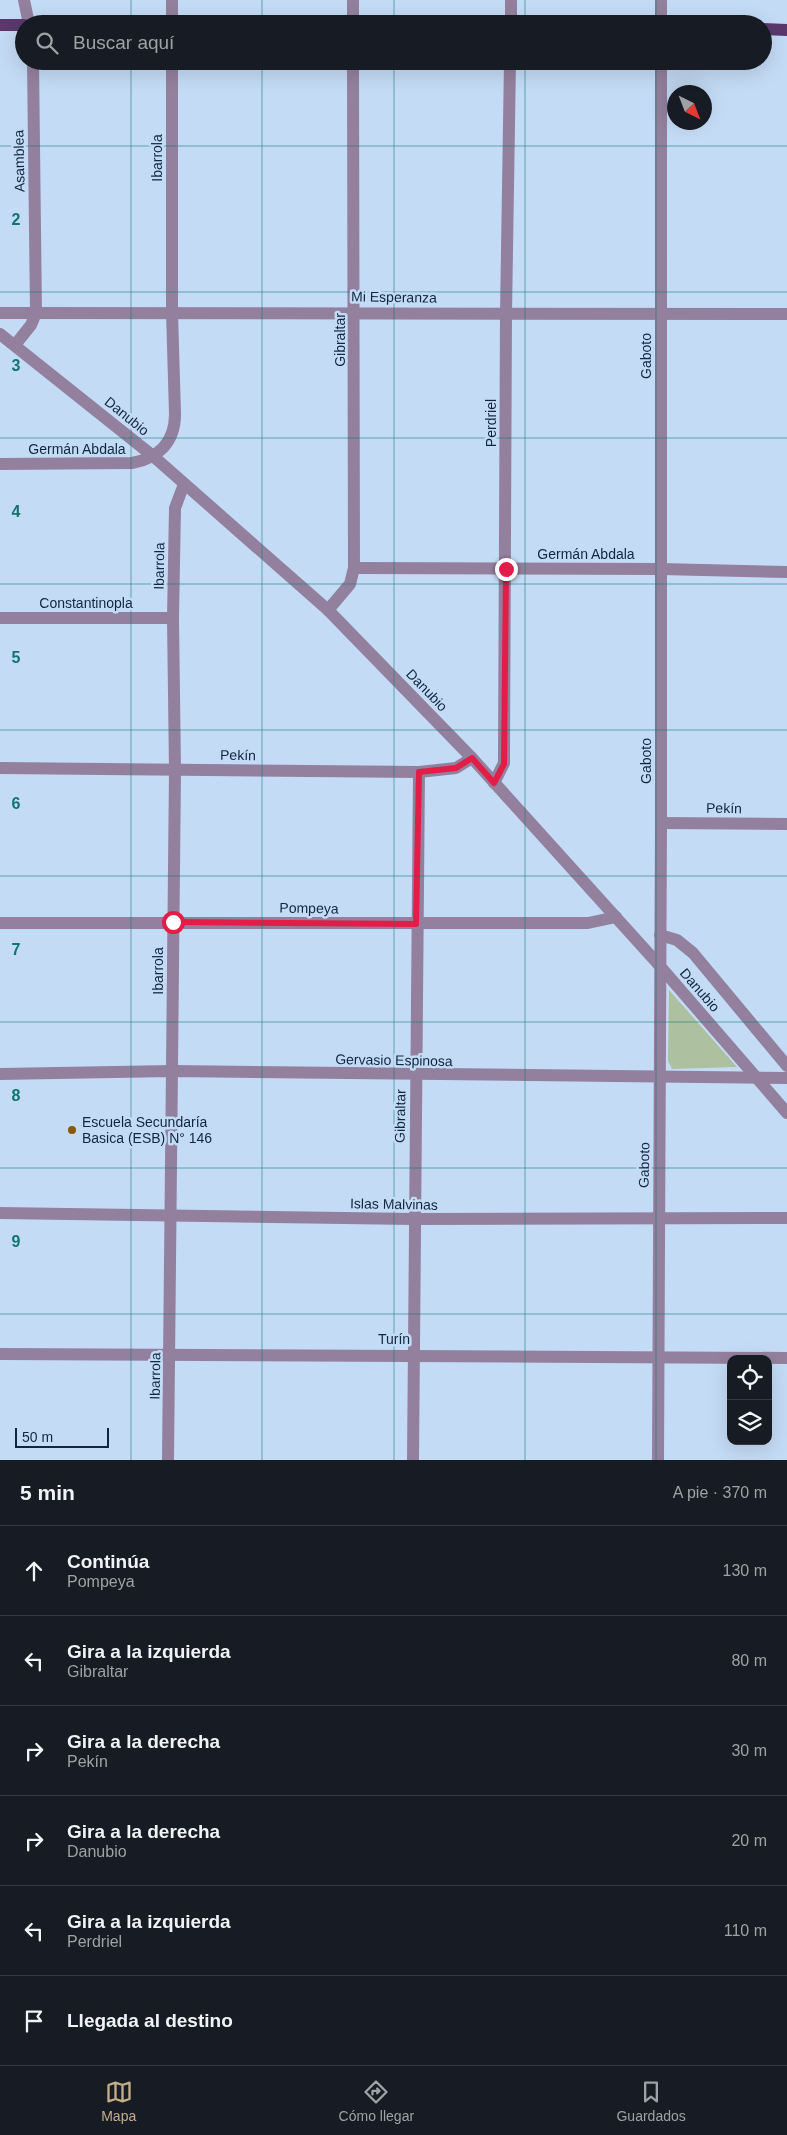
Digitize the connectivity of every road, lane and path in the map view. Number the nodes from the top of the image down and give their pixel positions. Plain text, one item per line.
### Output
1 (24, 0) edge
2 (172, 0) edge
3 (353, 0) edge
4 (511, 0) edge
5 (661, 0) edge
6 (27, 15) edge
7 (172, 15) edge
8 (353, 15) edge
9 (511, 15) edge
10 (661, 15) edge
11 (0, 24) edge
12 (15, 25) edge
13 (772, 30) edge
14 (787, 30) edge
15 (34, 70) edge
16 (172, 70) edge
17 (353, 70) edge
18 (510, 70) edge
19 (661, 70) edge
20 (36, 312) junction
21 (172, 312) junction
22 (355, 312) junction
23 (0, 313) edge
24 (661, 313) junction
25 (506, 314) junction
26 (787, 314) edge
27 (0, 334) edge
28 (15, 345) junction
29 (153, 456) junction
30 (0, 464) edge
31 (184, 484) junction
32 (354, 568) junction
33 (506, 569) junction
34 (661, 569) junction
35 (787, 572) edge
36 (328, 610) junction
37 (0, 618) edge
38 (173, 618) junction
39 (472, 758) junction
40 (0, 768) edge
41 (175, 770) junction
42 (419, 772) junction
43 (494, 783) junction
44 (661, 823) junction
45 (787, 824) edge
46 (616, 917) junction
47 (173, 922) junction
48 (0, 924) edge
49 (416, 924) junction
50 (660, 935) junction
51 (659, 965) junction
52 (787, 1066) edge
53 (172, 1071) junction
54 (0, 1074) edge
55 (416, 1075) junction
56 (660, 1076) junction
57 (758, 1078) junction
58 (787, 1078) edge
59 (787, 1113) edge
60 (0, 1214) edge
61 (171, 1215) junction
62 (658, 1217) junction
63 (787, 1218) edge
64 (414, 1219) junction
65 (0, 1354) edge
66 (170, 1354) junction
67 (414, 1354) junction
68 (657, 1357) junction
69 (787, 1358) edge
70 (168, 1460) edge
71 (413, 1460) edge
72 (658, 1460) edge

1 - 6 street
2 - 7 street
3 - 8 street
4 - 9 street
5 - 10 street
11 - 12 main road
13 - 14 main road
15 - 20 street, Asamblea
16 - 21 street, Ibarrola
17 - 22 street, Gibraltar
18 - 25 street, Perdriel
19 - 24 street, Gaboto
20 - 21 street, Mi Esperanza
20 - 23 street, Mi Esperanza
20 - 28 street, Asamblea
21 - 22 street, Mi Esperanza
21 - 29 street, Ibarrola
22 - 25 street, Mi Esperanza
22 - 32 street, Gibraltar
24 - 25 street, Mi Esperanza
24 - 26 street, Mi Esperanza
24 - 34 street, Gaboto
25 - 33 street, Perdriel
27 - 28 street, Danubio
28 - 29 street, Danubio
29 - 30 street, Germán Abdala
29 - 31 street, Danubio
31 - 36 street, Danubio
31 - 38 street, Ibarrola
32 - 33 street, Germán Abdala
32 - 36 street, Gibraltar
33 - 34 street, Germán Abdala
33 - 43 street, Perdriel
34 - 35 street, Germán Abdala
34 - 44 street, Gaboto
36 - 39 street, Danubio
37 - 38 street, Constantinopla
38 - 41 street, Ibarrola
39 - 42 street, Pekín
39 - 43 street, Danubio
40 - 41 street, Pekín
41 - 42 street, Pekín
41 - 47 street, Ibarrola
42 - 49 street, Gibraltar
43 - 46 street, Danubio
44 - 45 street, Pekín
44 - 50 street, Gaboto
46 - 49 street, Pompeya
46 - 51 street, Danubio
47 - 48 street, Pompeya
47 - 49 street, Pompeya
47 - 53 street, Ibarrola
49 - 55 street, Gibraltar
50 - 51 street, Gaboto
50 - 52 street
51 - 56 street, Gaboto
51 - 57 street, Danubio
53 - 54 street, Gervasio Espinosa
53 - 55 street, Gervasio Espinosa
53 - 61 street, Ibarrola
55 - 56 street, Gervasio Espinosa
55 - 64 street, Gibraltar
56 - 57 street, Gervasio Espinosa
56 - 62 street, Gaboto
57 - 58 street, Gervasio Espinosa
57 - 59 street, Danubio
60 - 61 street, Islas Malvinas
61 - 64 street, Islas Malvinas
61 - 66 street, Ibarrola
62 - 63 street, Islas Malvinas
62 - 64 street, Islas Malvinas
62 - 68 street, Gaboto
64 - 67 street, Gibraltar
65 - 66 street, Turín
66 - 67 street, Turín
66 - 70 street, Ibarrola
67 - 68 street, Turín
67 - 71 street, Gibraltar
68 - 69 street, Turín
68 - 72 street, Gaboto

